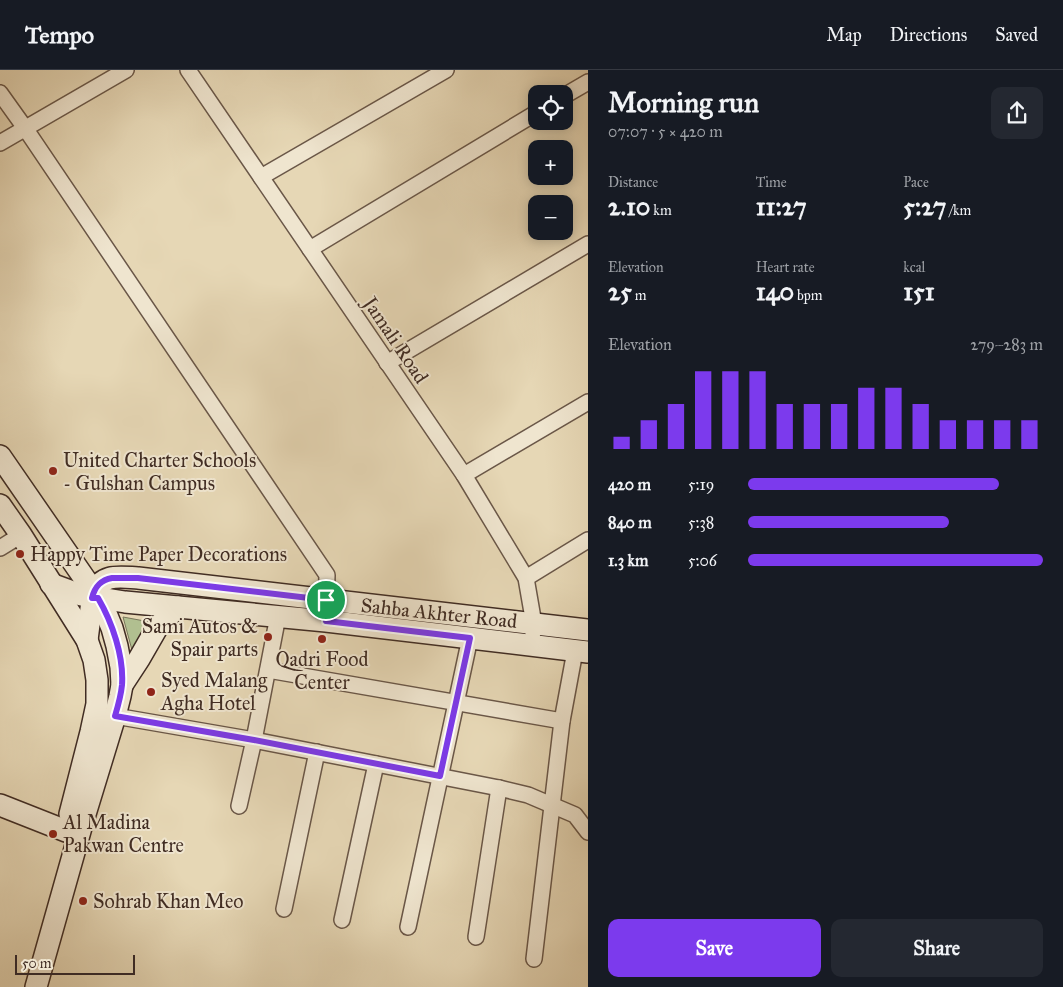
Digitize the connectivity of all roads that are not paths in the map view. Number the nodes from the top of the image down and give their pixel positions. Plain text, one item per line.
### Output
1 (126, 70) edge
2 (188, 70) edge
3 (446, 70) edge
4 (588, 82) edge
5 (573, 91) edge
6 (0, 93) edge
7 (528, 118) edge
8 (25, 128) junction
9 (0, 143) edge
10 (261, 177) junction
11 (588, 244) edge
12 (310, 249) junction
13 (387, 363) junction
14 (588, 402) edge
15 (0, 456) edge
16 (464, 475) junction
17 (0, 505) edge
18 (21, 535) junction
19 (588, 540) edge
20 (0, 548) edge
21 (526, 578) junction
22 (51, 584) junction
23 (94, 596) junction
24 (178, 607) junction
25 (326, 611) junction
26 (278, 616) junction
27 (534, 624) junction
28 (588, 630) edge
29 (470, 638) junction
30 (87, 640) junction
31 (531, 646) junction
32 (582, 652) edge
33 (268, 670) junction
34 (122, 684) junction
35 (456, 703) junction
36 (115, 716) junction
37 (562, 721) junction
38 (254, 740) junction
39 (317, 752) junction
40 (376, 764) junction
41 (440, 776) junction
42 (499, 788) junction
43 (0, 805) edge
44 (551, 805) junction
45 (239, 806) dead end
46 (587, 828) edge
47 (66, 830) junction
48 (284, 908) dead end
49 (342, 920) dead end
50 (408, 927) dead end
51 (476, 937) dead end
52 (534, 960) dead end
53 (21, 987) edge
54 (36, 987) edge

1 - 8 street
2 - 10 street, Jamali Road
3 - 10 street
4 - 5 street
6 - 8 street
7 - 12 street
8 - 9 street
8 - 25 street
10 - 12 street, Jamali Road
11 - 13 street
12 - 13 street, Jamali Road
13 - 16 street, Jamali Road
14 - 16 street
15 - 23 main road
16 - 21 street, Jamali Road
17 - 18 main road
18 - 20 street
18 - 22 main road
19 - 21 street
21 - 27 street, Jamali Road
22 - 23 main road, Sahba Akhter Road
22 - 30 main road
23 - 24 main road, Sahba Akhter Road
23 - 25 main road, Sahba Akhter Road
23 - 30 main road
23 - 34 main road
24 - 26 main road, Sahba Akhter Road
24 - 34 main road
25 - 26 main road, Sahba Akhter Road
25 - 27 main road, Sahba Akhter Road
25 - 29 main road, Sahba Akhter Road
26 - 33 street
27 - 28 main road, Sahba Akhter Road
27 - 31 street, Jamali Road
29 - 31 main road, Sahba Akhter Road
29 - 35 street
30 - 47 main road
31 - 32 main road, Sahba Akhter Road
32 - 37 street
33 - 35 street
33 - 38 street
34 - 36 main road
35 - 37 street
35 - 41 street
36 - 38 street
36 - 54 main road
37 - 44 street
38 - 39 street
38 - 45 street
39 - 40 street
39 - 48 street
40 - 41 street
40 - 49 street
41 - 42 street
41 - 50 street
42 - 44 street
42 - 51 street
43 - 47 main road
44 - 46 street
44 - 52 street
47 - 53 main road

